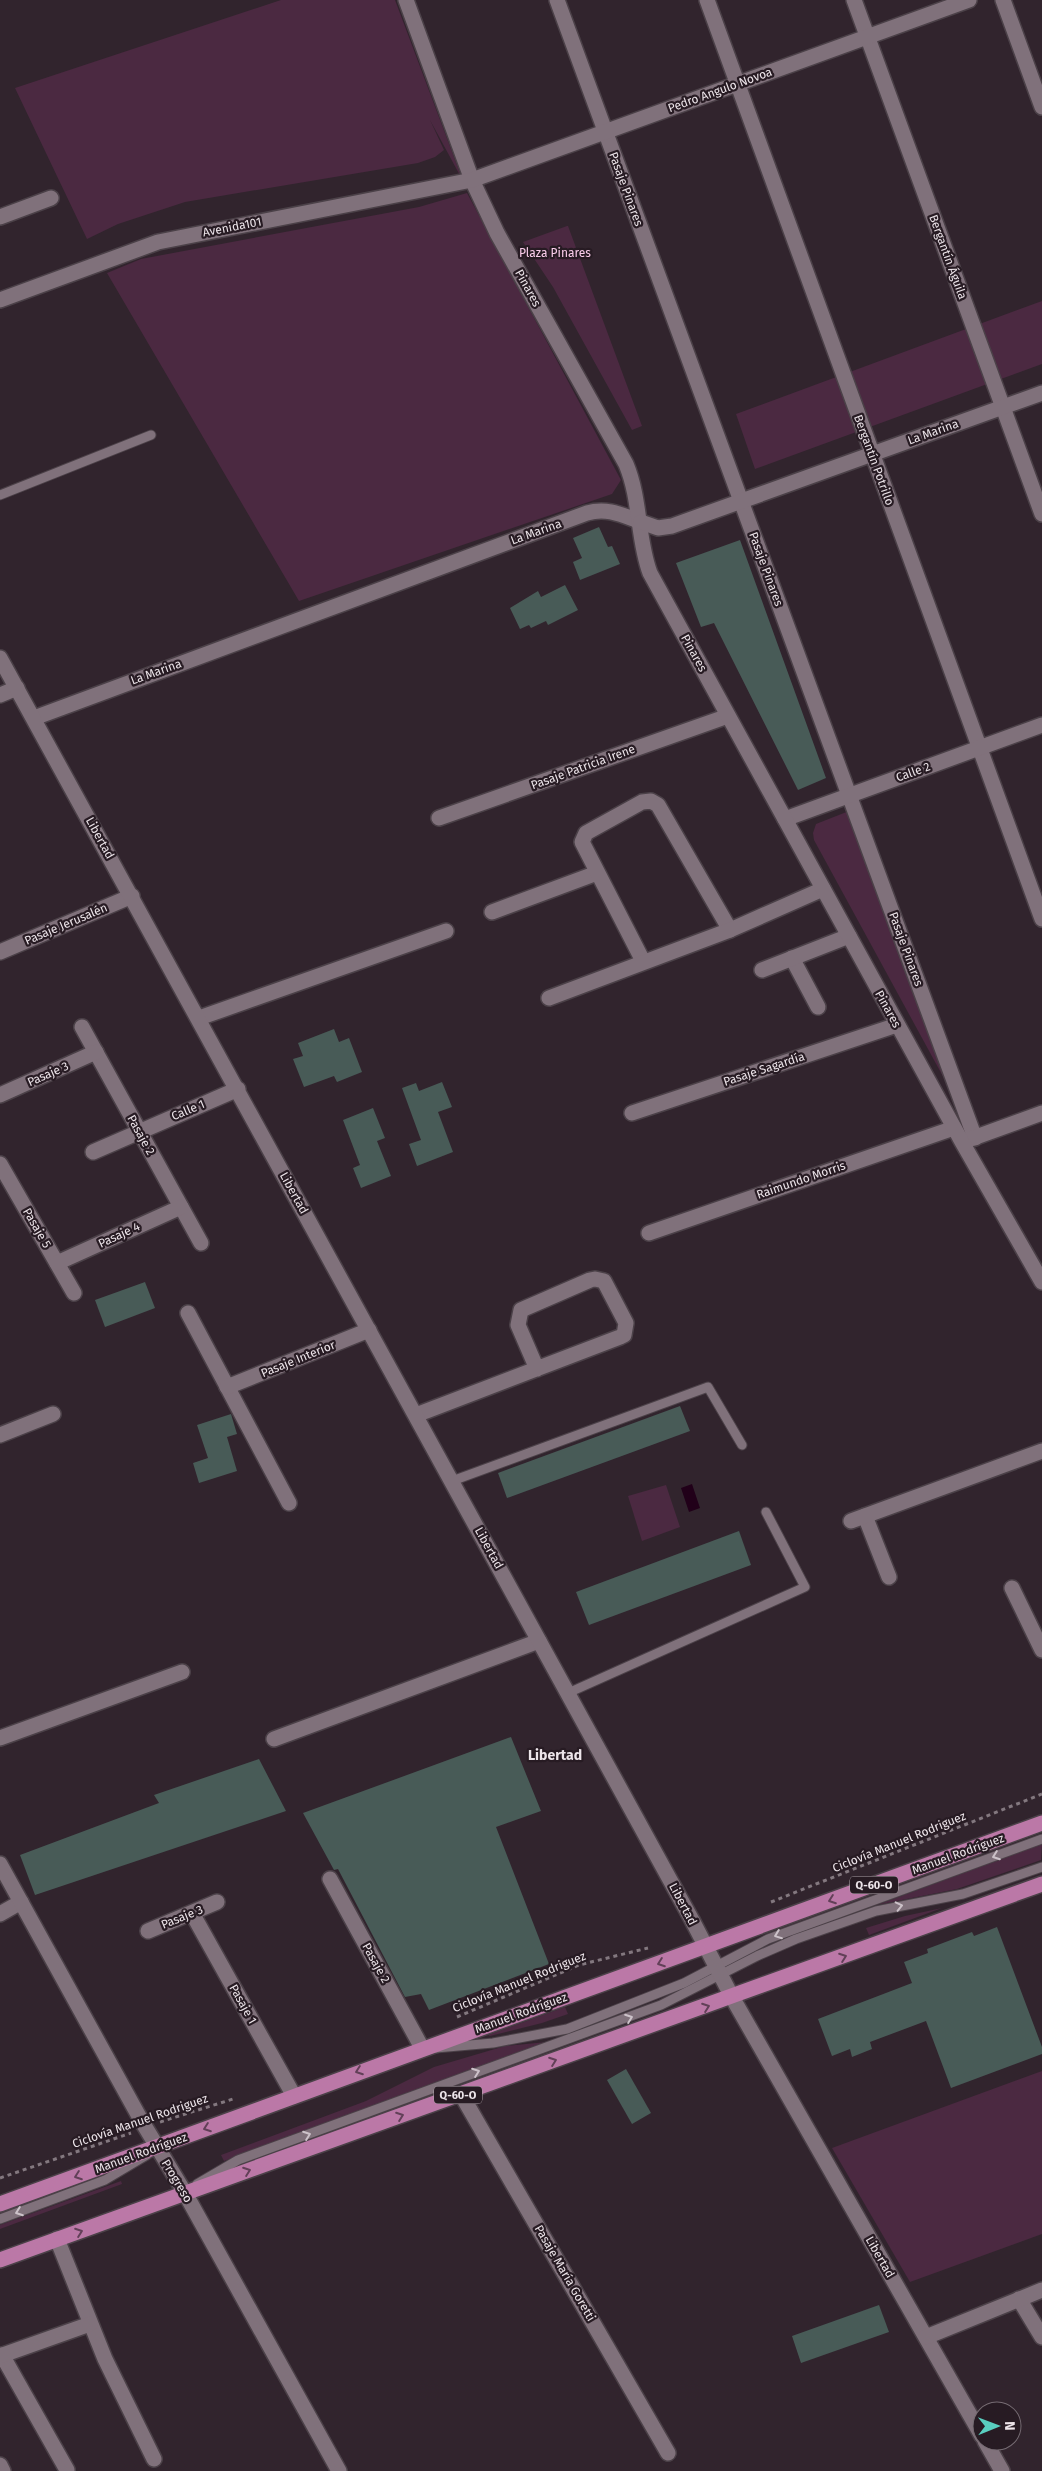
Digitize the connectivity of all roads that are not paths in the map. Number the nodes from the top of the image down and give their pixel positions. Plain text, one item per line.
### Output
1 (406, 0) edge
2 (557, 0) edge
3 (707, 0) edge
4 (854, 0) edge
5 (969, 0) edge
6 (1003, 0) edge
7 (867, 37) junction
8 (737, 84) junction
9 (1042, 107) edge
10 (606, 132) junction
11 (472, 180) junction
12 (51, 198) dead end
13 (0, 217) edge
14 (0, 300) edge
15 (1042, 392) edge
16 (1003, 407) junction
17 (151, 435) dead end
18 (872, 453) junction
19 (0, 494) edge
20 (741, 500) junction
21 (1042, 514) edge
22 (641, 522) junction
23 (0, 658) edge
24 (17, 688) junction
25 (0, 695) edge
26 (728, 716) junction
27 (34, 718) junction
28 (1042, 725) edge
29 (980, 748) junction
30 (849, 796) junction
31 (439, 818) dead end
32 (785, 820) junction
33 (597, 874) junction
34 (823, 889) junction
35 (132, 896) junction
36 (492, 912) dead end
37 (1042, 919) edge
38 (446, 930) dead end
39 (730, 930) junction
40 (849, 936) junction
41 (0, 952) edge
42 (792, 958) junction
43 (643, 961) junction
44 (762, 970) dead end
45 (549, 998) dead end
46 (818, 1007) dead end
47 (199, 1018) junction
48 (897, 1025) junction
49 (82, 1027) dead end
50 (96, 1052) junction
51 (238, 1089) junction
52 (0, 1095) edge
53 (632, 1112) dead end
54 (1042, 1113) edge
55 (954, 1128) junction
56 (140, 1131) junction
57 (968, 1140) junction
58 (93, 1152) dead end
59 (0, 1164) edge
60 (181, 1207) junction
61 (649, 1233) dead end
62 (201, 1243) dead end
63 (57, 1263) junction
64 (1042, 1282) edge
65 (74, 1293) dead end
66 (188, 1313) dead end
67 (369, 1330) junction
68 (537, 1369) junction
69 (227, 1387) junction
70 (53, 1414) dead end
71 (416, 1415) junction
72 (0, 1435) edge
73 (742, 1445) dead end
74 (1042, 1451) edge
75 (452, 1481) junction
76 (289, 1503) dead end
77 (766, 1512) dead end
78 (889, 1577) dead end
79 (1012, 1588) dead end
80 (539, 1640) junction
81 (1042, 1650) edge
82 (182, 1672) dead end
83 (568, 1693) junction
84 (0, 1738) edge
85 (274, 1739) dead end
86 (1042, 1823) edge
87 (1042, 1839) edge
88 (0, 1864) edge
89 (1042, 1867) edge
90 (330, 1879) dead end
91 (1042, 1884) edge
92 (21, 1902) junction
93 (217, 1902) dead end
94 (192, 1913) junction
95 (0, 1914) edge
96 (148, 1931) dead end
97 (706, 1947) junction
98 (718, 1970) junction
99 (732, 1997) junction
100 (422, 2048) junction
101 (461, 2094) junction
102 (294, 2096) junction
103 (156, 2146) junction
104 (185, 2193) junction
105 (0, 2204) edge
106 (0, 2219) edge
107 (57, 2240) junction
108 (0, 2260) edge
109 (1042, 2290) edge
110 (1019, 2299) junction
111 (90, 2324) junction
112 (926, 2337) junction
113 (1042, 2337) edge
114 (1, 2356) edge
115 (972, 2418) edge
116 (991, 2451) edge
117 (668, 2452) dead end
118 (154, 2459) dead end
119 (0, 2465) edge
120 (68, 2470) edge
121 (3, 2471) edge
122 (339, 2471) edge
123 (1002, 2471) edge

1 - 11 street, Pinares
2 - 10 street, Pasaje Pinares
3 - 8 street, Bergantín Potrillo
4 - 7 street, Bergantín Águila
5 - 7 street, Pedro Angulo Novoa
6 - 9 street
7 - 8 street, Pedro Angulo Novoa
7 - 16 street, Bergantín Águila
8 - 10 street, Pedro Angulo Novoa
8 - 18 street, Bergantín Potrillo
10 - 11 street, Pedro Angulo Novoa
10 - 20 street, Pasaje Pinares
11 - 14 street, Avenida101
11 - 22 street, Pinares
12 - 13 street
15 - 16 street, La Marina
16 - 18 street, La Marina
16 - 21 street, Bergantín Águila
17 - 19 lane
18 - 20 street, La Marina
18 - 29 street, Bergantín Potrillo
20 - 22 street, La Marina
20 - 30 street, Pasaje Pinares
22 - 26 street, Pinares
22 - 27 street, La Marina
23 - 24 street, Libertad
24 - 25 street
24 - 27 street, Libertad
26 - 31 street, Pasaje Patricia Irene
26 - 32 street, Pinares
27 - 35 street, Libertad
28 - 29 street, Calle 2
29 - 30 street, Calle 2
29 - 37 street, Bergantín Potrillo
30 - 32 street, Calle 2
30 - 57 street, Pasaje Pinares
32 - 34 street, Pinares
33 - 36 street
33 - 39 street
33 - 43 street
34 - 39 street
34 - 40 street, Pinares
35 - 41 street, Pasaje Jerusalén
35 - 47 street, Libertad
38 - 47 street
39 - 43 street
40 - 42 street
40 - 48 street, Pinares
42 - 44 street
42 - 46 street
43 - 45 street
47 - 51 street, Libertad
48 - 53 street, Pasaje Sagardía
48 - 55 street, Pinares
49 - 50 street, Pasaje 2
50 - 52 street, Pasaje 3
50 - 56 street, Pasaje 2
51 - 56 street, Calle 1
51 - 67 street, Libertad
54 - 57 street
55 - 57 street, Pinares
55 - 61 street, Raimundo Morris
56 - 58 street
56 - 60 street, Pasaje 2
57 - 64 street, Pinares
59 - 63 street, Pasaje 5
60 - 62 street, Pasaje 2
60 - 63 street, Pasaje 4
63 - 65 street, Pasaje 5
66 - 69 street
67 - 69 street, Pasaje Interior
67 - 71 street, Libertad
68 - 68 street
68 - 71 street
69 - 76 street
70 - 72 street
71 - 75 street, Libertad
73 - 75 lane
74 - 78 street
75 - 80 street, Libertad
77 - 83 lane
79 - 81 street
80 - 83 street, Libertad
80 - 85 street
82 - 84 street
83 - 97 street, Libertad
86 -> 97 main road, Manuel Rodríguez / Q-60-O
87 -> 98 lane
88 - 92 street, Progreso
98 -> 89 lane
90 - 100 street, Pasaje 2
99 -> 91 main road, Q-60-O
92 - 95 street
92 - 103 street, Progreso
93 - 94 street, Pasaje 3
94 - 96 street, Pasaje 3
94 - 102 street, Pasaje 1
97 - 98 street, Libertad
97 -> 100 main road, Manuel Rodríguez / Q-60-O
98 - 99 street, Libertad
98 - 100 lane
104 -> 98 lane
101 -> 99 main road, Q-60-O
99 - 112 street, Libertad
100 -> 102 main road, Manuel Rodríguez / Q-60-O
104 -> 101 main road, Q-60-O
101 - 117 street, Pasaje María Goretti
102 -> 103 main road, Manuel Rodríguez / Q-60-O
103 - 104 street, Progreso
103 -> 105 main road, Manuel Rodríguez / Q-60-O
103 -> 106 lane
107 -> 104 main road, Q-60-O
104 - 122 street, Progreso
107 - 108 main road, Q-60-O
107 - 111 street
109 - 110 street
110 - 112 street
110 - 113 street
111 - 114 street
111 - 118 street
112 - 115 street, Libertad
114 - 120 street
116 - 123 street
119 - 121 street

